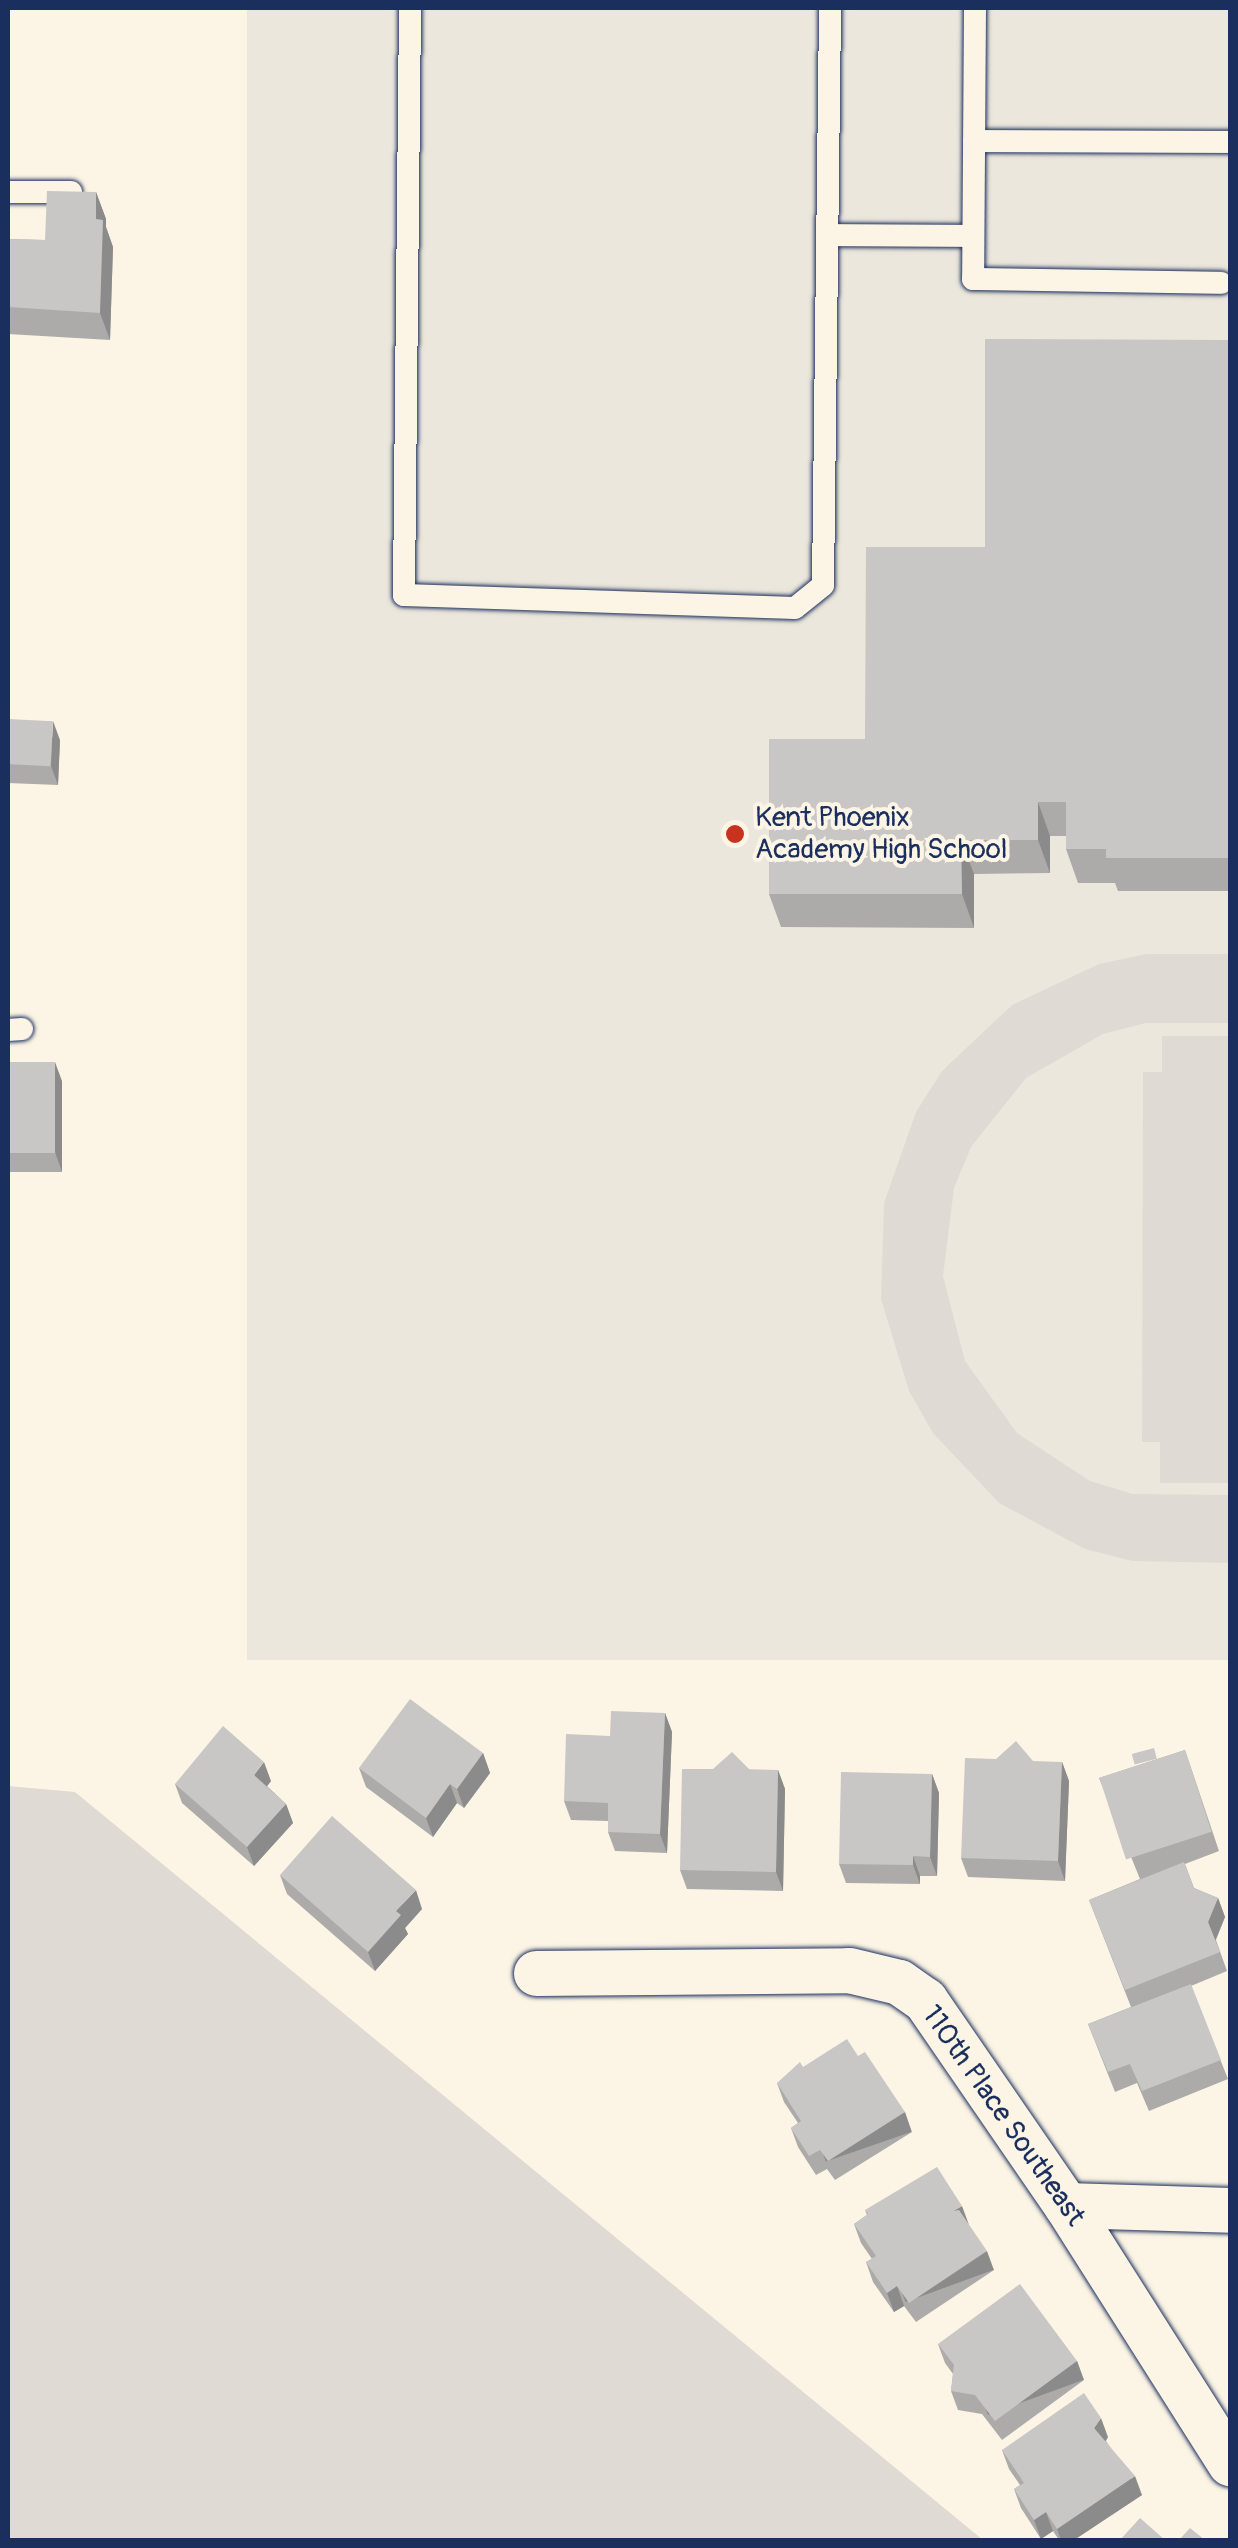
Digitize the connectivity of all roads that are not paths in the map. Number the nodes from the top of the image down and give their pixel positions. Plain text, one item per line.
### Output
1 (410, 8) edge
2 (830, 8) edge
3 (975, 8) edge
4 (974, 141) junction
5 (1230, 142) edge
6 (8, 192) edge
7 (71, 192) edge
8 (827, 235) junction
9 (973, 236) junction
10 (1221, 283) dead end
11 (536, 1972) dead end
12 (1066, 2204) junction
13 (1230, 2210) edge
14 (1230, 2463) edge

1 - 8 lane
2 - 8 lane
3 - 4 lane
4 - 5 lane
4 - 9 lane
6 - 7 lane
8 - 9 lane
9 - 10 lane
11 - 12 street, 110th Place Southeast
12 - 13 street
12 - 14 street, 110th Place Southeast

